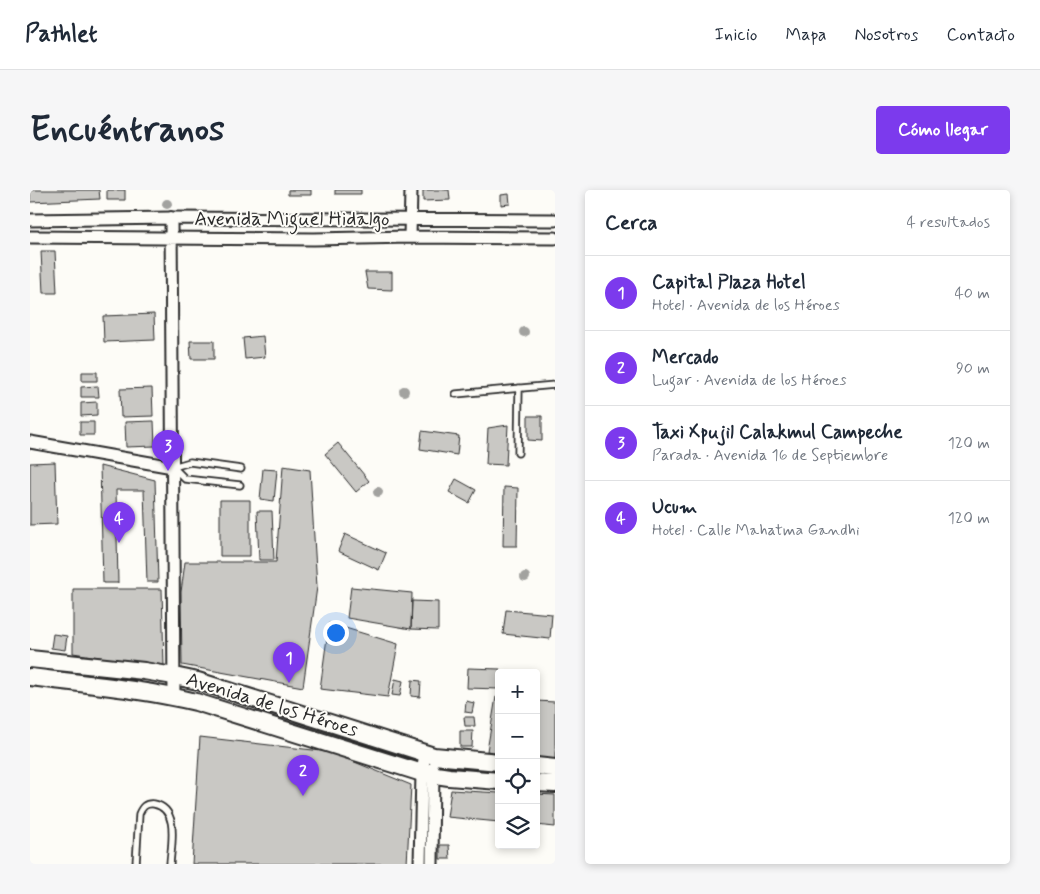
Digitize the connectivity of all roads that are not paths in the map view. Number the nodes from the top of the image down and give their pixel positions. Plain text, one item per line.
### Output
1 (411, 190) edge
2 (170, 218) junction
3 (411, 219) junction
4 (30, 220) edge
5 (555, 220) edge
6 (30, 237) edge
7 (410, 237) junction
8 (171, 238) junction
9 (555, 238) edge
10 (555, 385) edge
11 (519, 388) junction
12 (456, 394) dead end
13 (30, 442) edge
14 (518, 453) dead end
15 (173, 467) junction
16 (241, 469) dead end
17 (240, 485) dead end
18 (30, 659) edge
19 (174, 676) junction
20 (30, 677) edge
21 (174, 697) junction
22 (430, 755) junction
23 (495, 762) edge
24 (540, 766) edge
25 (555, 768) edge
26 (427, 774) junction
27 (495, 781) edge
28 (540, 783) edge
29 (555, 784) edge
30 (426, 842) junction
31 (136, 864) edge
32 (170, 864) edge
33 (420, 864) edge
34 (432, 864) edge

1 - 3 street
2 - 3 street, Avenida Miguel Hidalgo
2 - 4 street, Avenida Miguel Hidalgo
2 - 8 street
3 - 5 street, Avenida Miguel Hidalgo
3 - 7 street
6 - 8 street, Avenida Miguel Hidalgo
7 - 8 street, Avenida Miguel Hidalgo
7 - 9 street, Avenida Miguel Hidalgo
8 - 15 street
10 - 11 lane
11 - 12 lane
11 - 14 lane
13 - 15 street
15 - 16 lane
15 - 17 lane
15 - 19 street
18 - 19 street, Avenida de los Héroes
19 - 21 street
19 - 22 street, Avenida de los Héroes
20 - 21 street, Avenida de los Héroes
21 - 26 street, Avenida de los Héroes
22 - 23 street, Avenida de los Héroes
22 - 26 street
24 - 25 street
26 - 27 street, Avenida de los Héroes
26 - 30 street
28 - 29 street
30 - 33 street
30 - 34 street
31 - 32 lane

